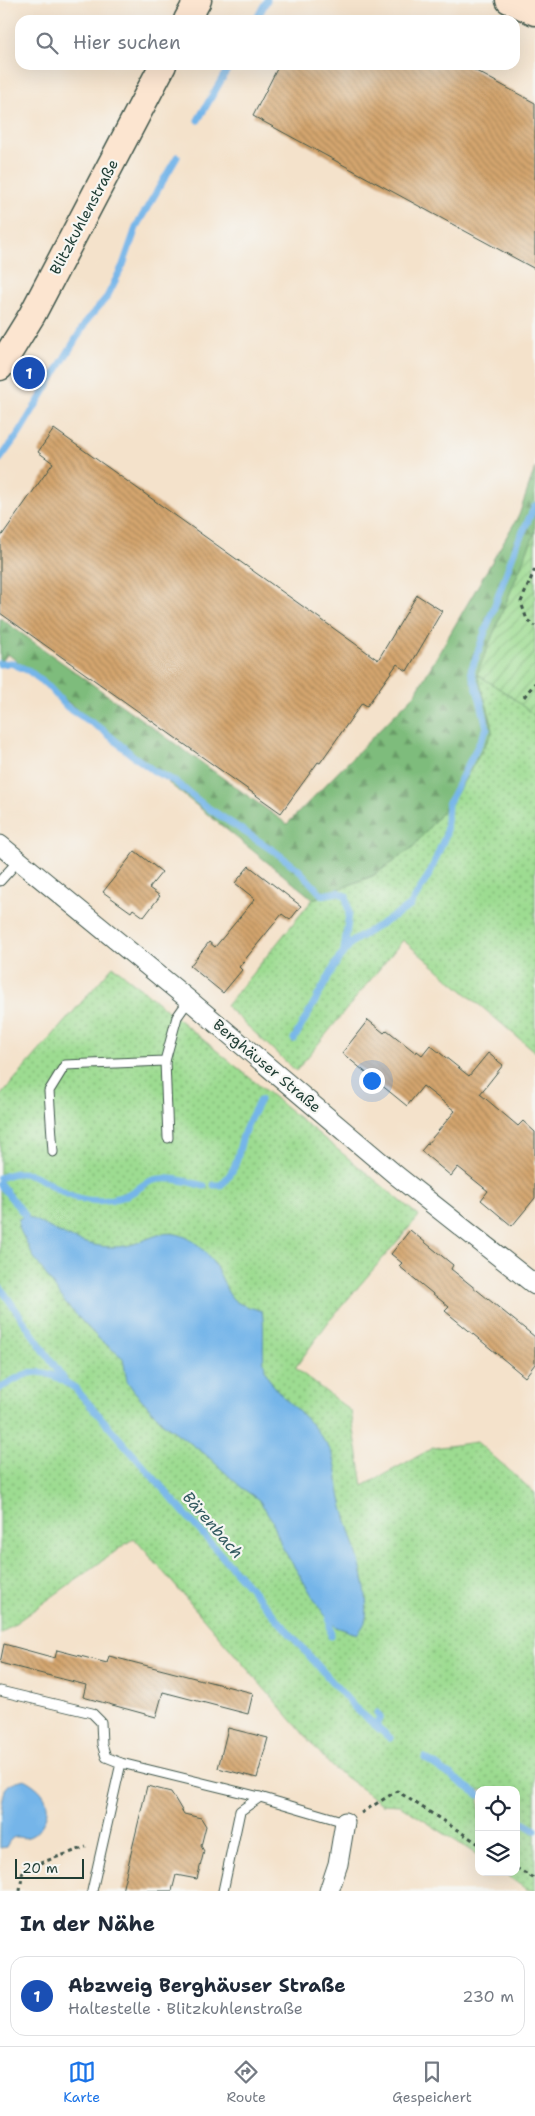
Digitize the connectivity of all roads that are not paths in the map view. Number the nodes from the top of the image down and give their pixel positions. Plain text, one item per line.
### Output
1 (198, 0) edge
2 (509, 0) edge
3 (535, 12) edge
4 (190, 15) edge
5 (160, 70) edge
6 (0, 367) edge
7 (0, 845) edge
8 (19, 860) junction
9 (0, 881) edge
10 (189, 1000) junction
11 (165, 1061) junction
12 (168, 1138) dead end
13 (53, 1152) dead end
14 (535, 1285) edge
15 (0, 1691) edge
16 (121, 1763) junction
17 (260, 1797) junction
18 (345, 1822) joint
19 (92, 1891) edge
20 (223, 1891) edge
21 (329, 1891) edge

1 - 4 main road
2 - 3 main road
5 - 6 main road, Blitzkuhlenstraße
7 - 8 street, Berghäuser Straße
8 - 9 lane
8 - 10 street, Berghäuser Straße
10 - 11 lane
10 - 14 street, Berghäuser Straße
11 - 12 lane
11 - 13 lane
15 - 16 lane
16 - 17 lane
16 - 19 lane
17 - 18 lane
17 - 20 lane
18 - 21 street

